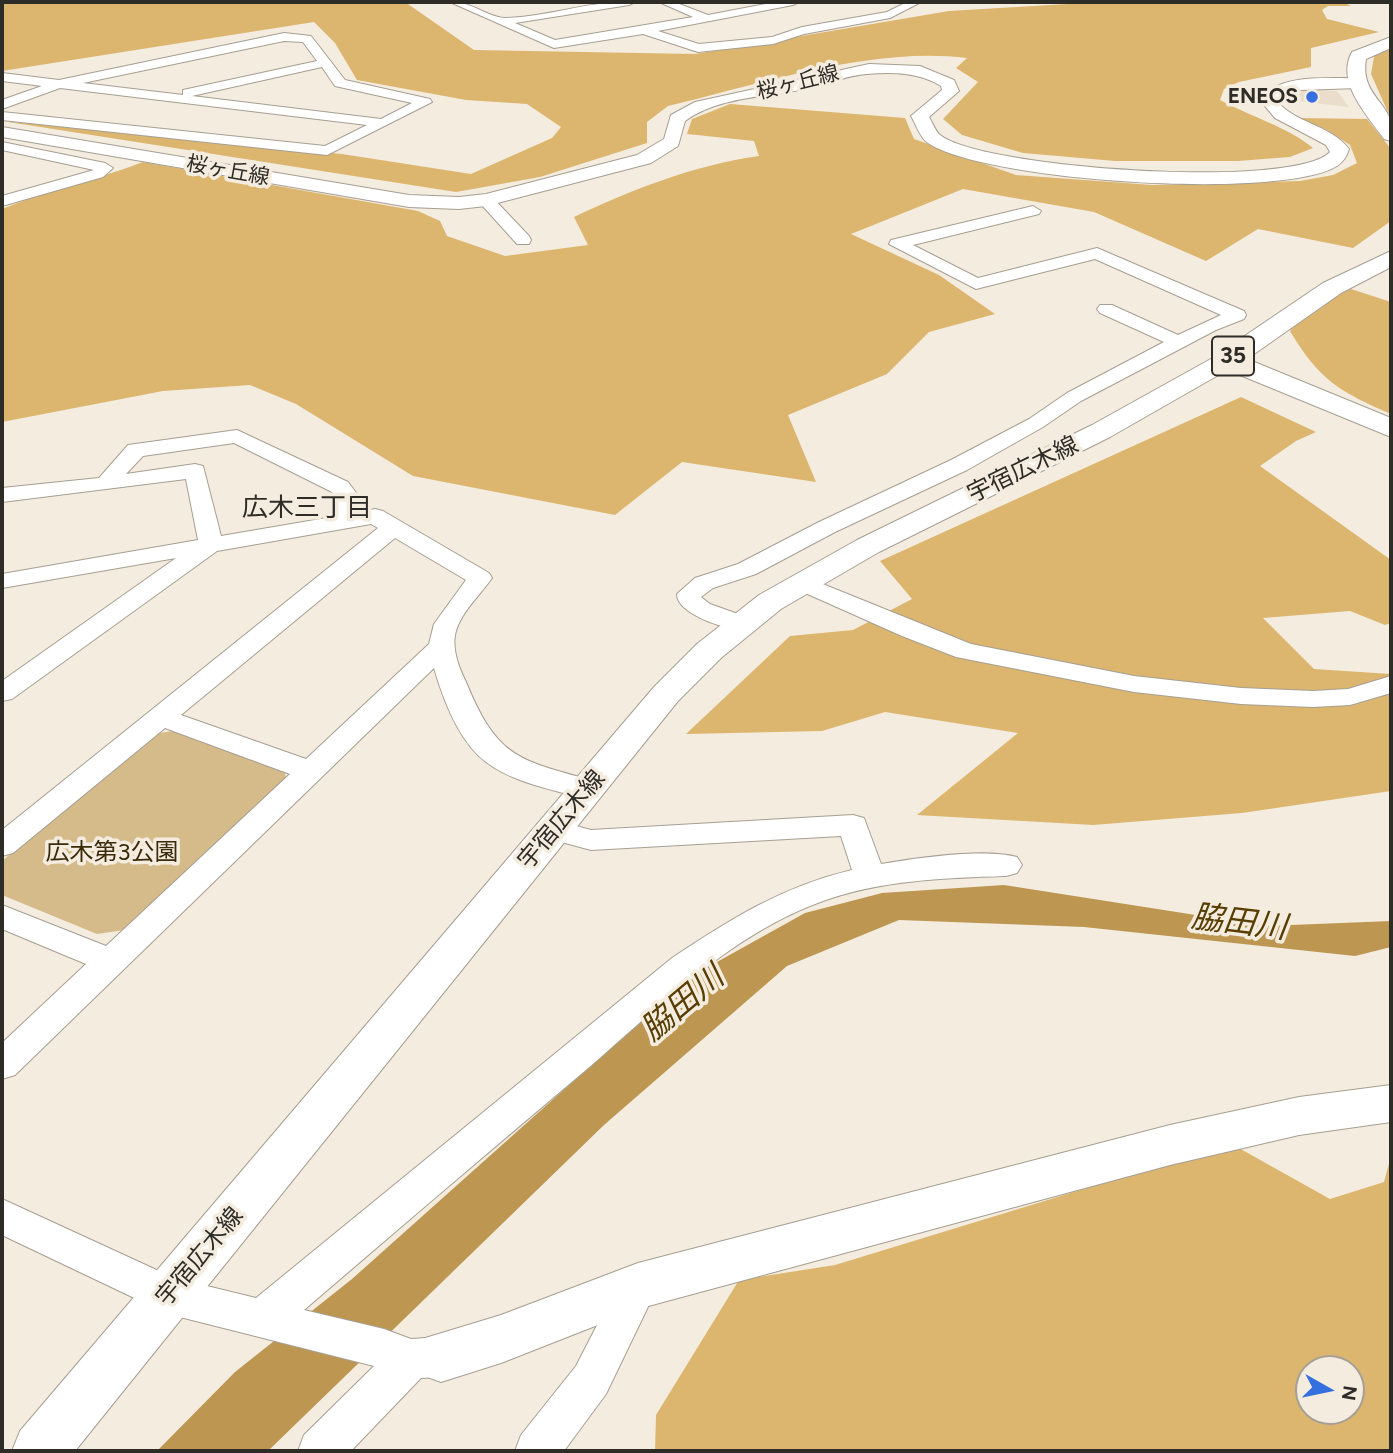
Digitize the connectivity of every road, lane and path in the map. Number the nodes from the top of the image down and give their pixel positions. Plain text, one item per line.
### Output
1 (456, 2) edge
2 (629, 2) edge
3 (664, 2) edge
4 (793, 2) edge
5 (915, 2) edge
6 (706, 18) junction
7 (500, 22) junction
8 (644, 30) junction
9 (1391, 42) edge
10 (325, 63) junction
11 (2, 77) edge
12 (1358, 83) junction
13 (59, 84) junction
14 (169, 97) junction
15 (2, 105) edge
16 (2, 116) edge
17 (381, 124) junction
18 (2, 132) edge
19 (1391, 135) edge
20 (2, 146) edge
21 (21, 149) junction
22 (2, 157) edge
23 (486, 200) junction
24 (2, 201) edge
25 (1032, 211) dead end
26 (523, 240) dead end
27 (1391, 258) edge
28 (1106, 309) dead end
29 (1294, 314) junction
30 (1179, 342) junction
31 (1227, 360) junction
32 (1311, 396) junction
33 (1391, 428) edge
34 (106, 484) junction
35 (2, 495) edge
36 (350, 520) junction
37 (394, 527) junction
38 (211, 544) junction
39 (3, 580) edge
40 (803, 583) junction
41 (743, 624) junction
42 (440, 649) junction
43 (1391, 684) edge
44 (2, 693) edge
45 (161, 717) junction
46 (310, 771) junction
47 (587, 789) junction
48 (554, 830) junction
49 (2, 846) edge
50 (1006, 865) dead end
51 (870, 878) junction
52 (2, 916) edge
53 (111, 961) junction
54 (2, 1065) edge
55 (1391, 1103) edge
56 (2, 1216) edge
57 (638, 1286) junction
58 (168, 1296) junction
59 (270, 1321) junction
60 (412, 1355) junction
61 (40, 1451) edge
62 (320, 1451) edge
63 (537, 1451) edge

1 - 7 street
2 - 7 street
3 - 6 street
4 - 6 street
5 - 8 street
6 - 8 street
7 - 8 street
9 - 12 main road
10 - 13 street
10 - 14 street
10 - 17 street
11 - 13 street
12 - 19 main road
12 - 23 street, 桜ヶ丘線
13 - 14 street
13 - 15 street
14 - 17 street
16 - 17 street
18 - 23 street, 桜ヶ丘線
20 - 21 street
21 - 22 street
21 - 24 street
23 - 26 street
25 - 30 street
27 - 29 main road, 35
28 - 30 street
29 - 31 main road, 35
29 - 32 main road
30 - 41 street
31 - 32 main road, 35
31 - 40 street, 宇宿広木線
32 - 33 main road, 35
34 - 35 street
34 - 36 street
34 - 38 street
36 - 37 street
36 - 38 street
37 - 42 street
37 - 45 street
38 - 39 street
38 - 44 street
40 - 41 street, 宇宿広木線
40 - 43 street
41 - 47 street, 宇宿広木線
42 - 46 street
42 - 47 street
45 - 46 street
45 - 49 street
46 - 53 street
47 - 48 street, 宇宿広木線
48 - 51 street
48 - 58 street, 宇宿広木線
50 - 51 street
51 - 59 street
52 - 53 street
53 - 54 street
55 - 57 street
56 - 58 street
57 - 60 street
57 - 63 street
58 - 59 street
58 - 61 street, 宇宿広木線
59 - 60 street
60 - 62 street

